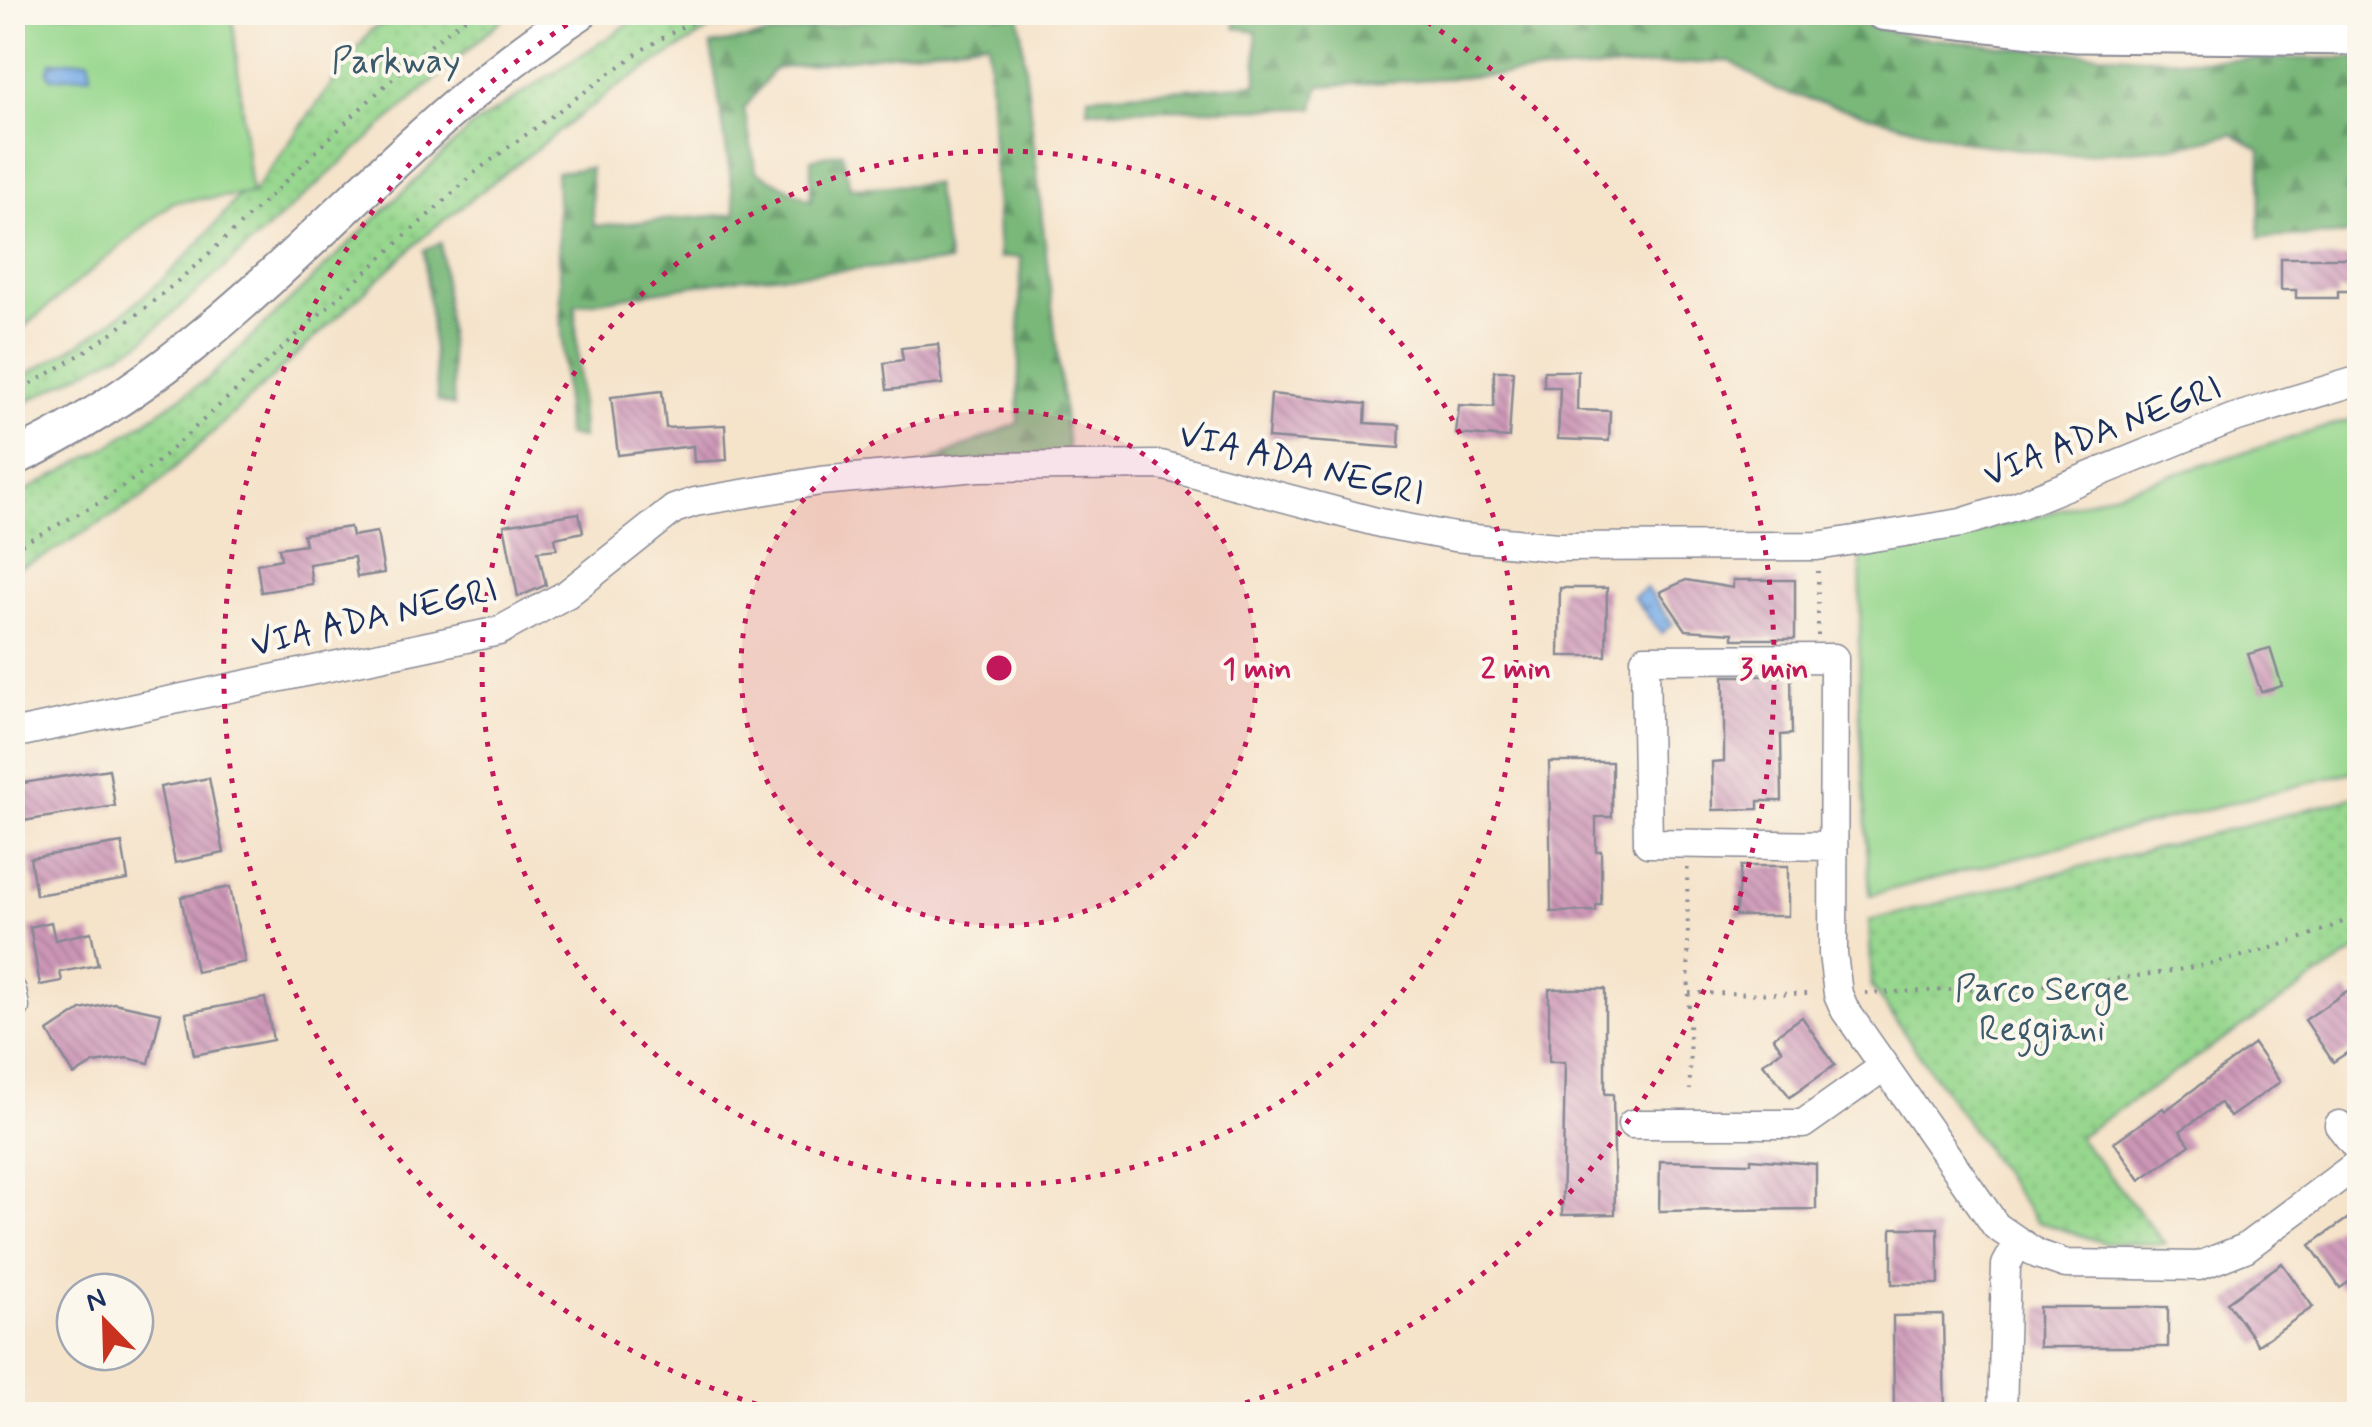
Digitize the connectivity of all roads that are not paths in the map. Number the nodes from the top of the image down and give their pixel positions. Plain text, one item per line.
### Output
1 (580, 12) edge
2 (1882, 12) edge
3 (2360, 37) edge
4 (2360, 380) edge
5 (12, 459) edge
6 (12, 734) edge
7 (1833, 846) junction
8 (1882, 1068) junction
9 (1632, 1124) dead end
10 (2339, 1125) dead end
11 (2360, 1152) edge
12 (2360, 1162) edge
13 (2018, 1243) junction
14 (2002, 1414) edge

1 - 5 main road
2 - 3 main road
4 - 6 street, VIA ADA NEGRI
7 - 7 street
7 - 8 street
8 - 9 street
8 - 13 street
10 - 11 street
12 - 13 street
13 - 14 street

